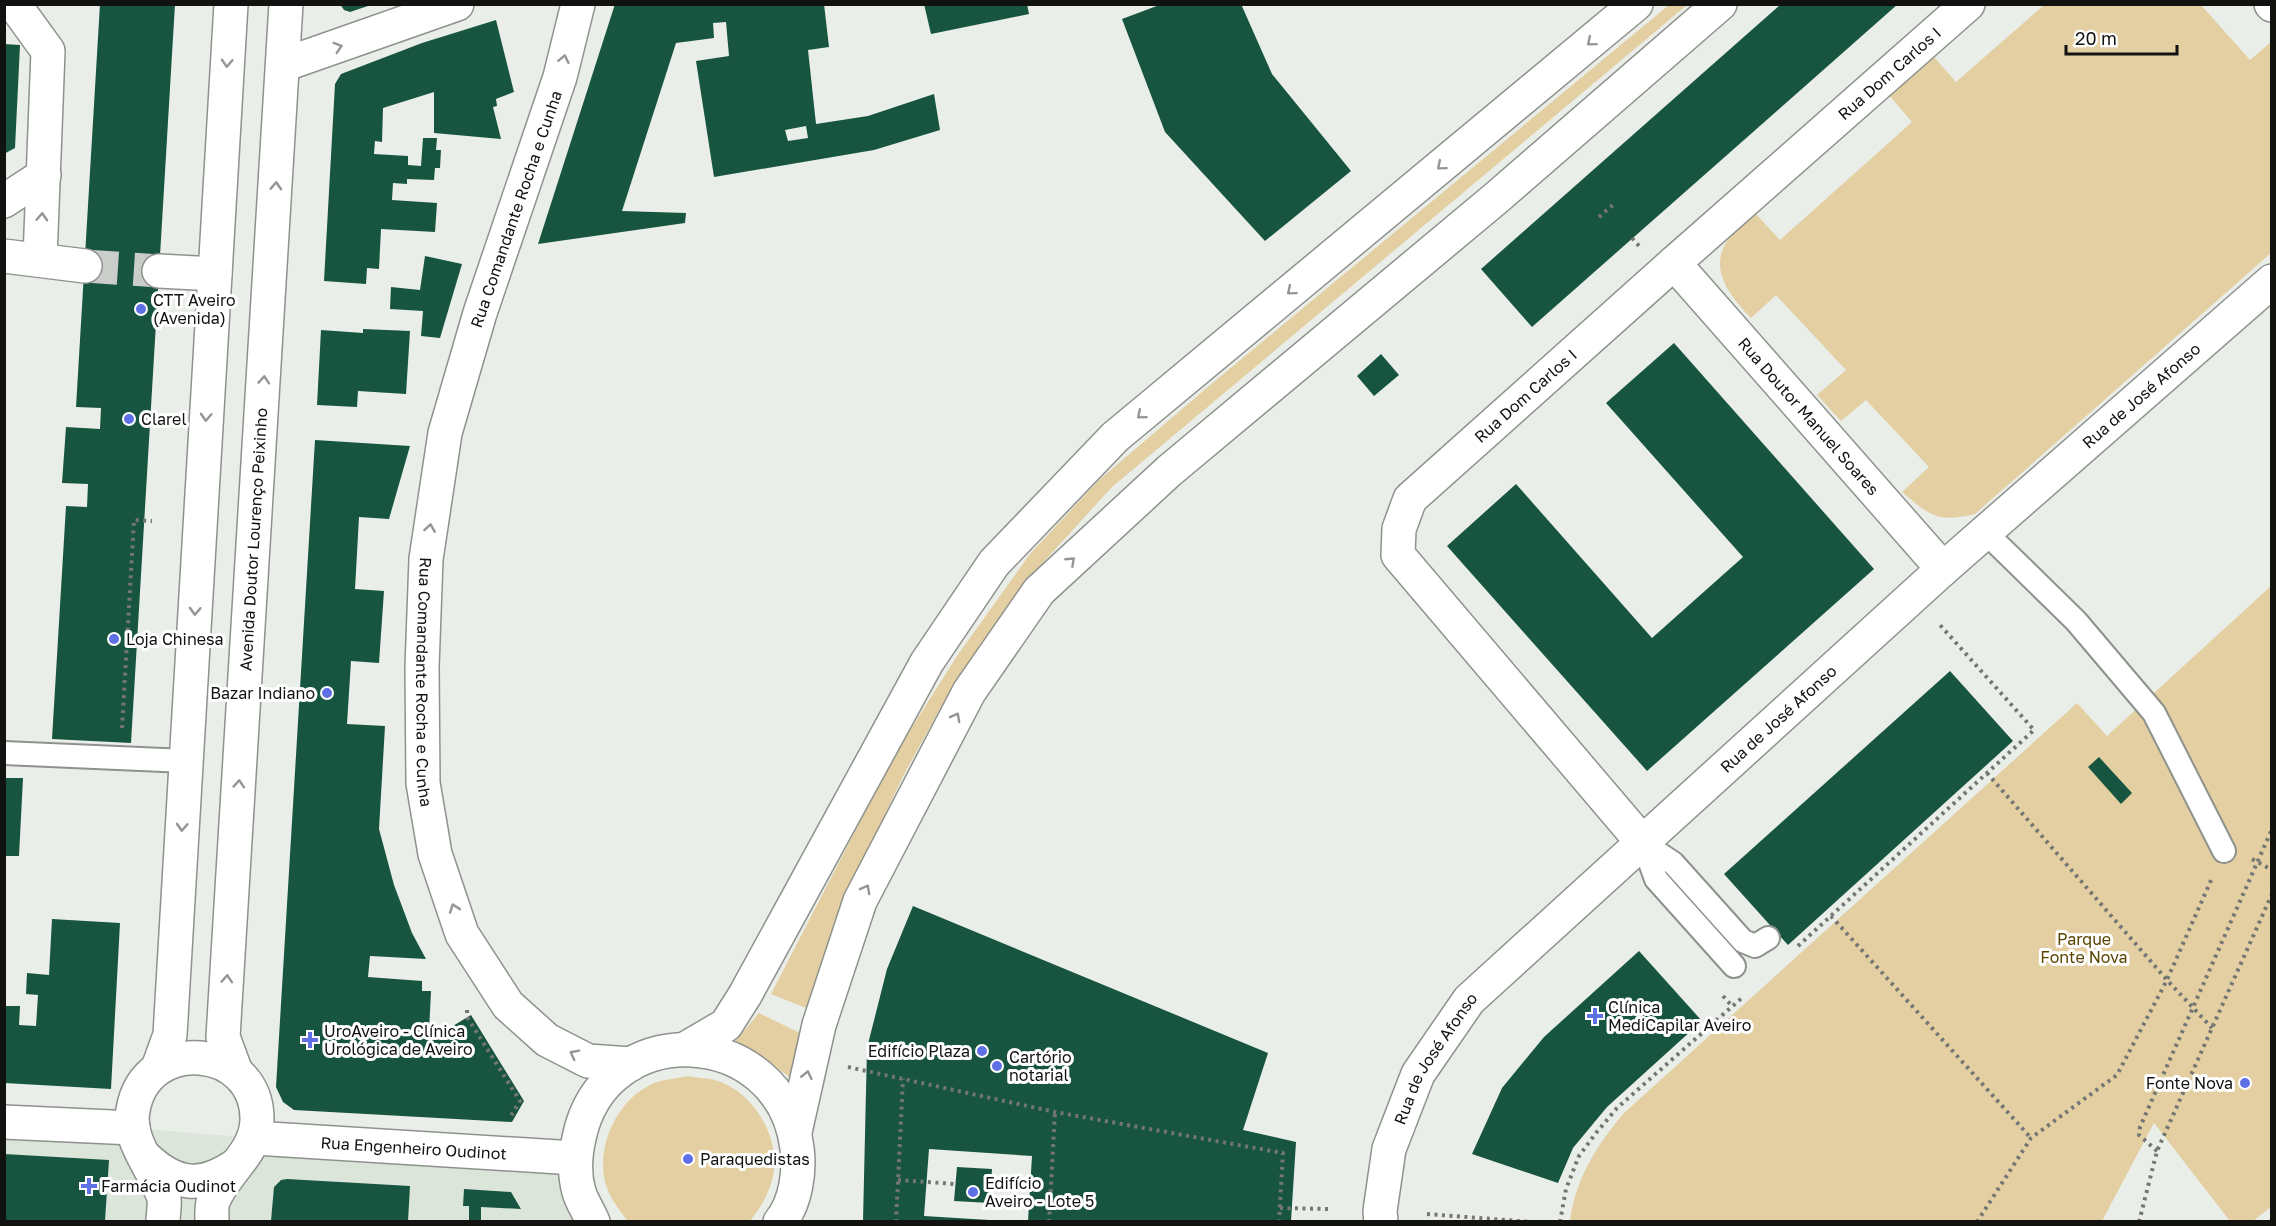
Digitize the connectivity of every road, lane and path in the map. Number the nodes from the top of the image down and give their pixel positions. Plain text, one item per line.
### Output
1 (14, 4) edge
2 (231, 4) edge
3 (286, 4) edge
4 (457, 4) edge
5 (578, 4) edge
6 (1636, 4) edge
7 (1720, 4) edge
8 (1968, 4) edge
9 (283, 65) junction
10 (44, 175) junction
11 (4, 201) edge
12 (1615, 203) dead end
13 (1599, 217) dead end
14 (1632, 238) dead end
15 (1640, 248) dead end
16 (4, 256) edge
17 (40, 259) junction
18 (1674, 263) junction
19 (85, 266) tunnel mouth
20 (159, 271) tunnel mouth
21 (215, 274) junction
22 (2271, 281) edge
23 (152, 520) dead end
24 (1985, 532) junction
25 (1943, 569) junction
26 (1940, 625) dead end
27 (121, 733) dead end
28 (4, 753) edge
29 (186, 761) junction
30 (1987, 773) junction
31 (2271, 829) edge
32 (1643, 843) junction
33 (2224, 851) joint
34 (2271, 894) edge
35 (1831, 916) junction
36 (1768, 938) dead end
37 (1790, 954) dead end
38 (1734, 966) dead end
39 (2167, 980) junction
40 (1749, 991) dead end
41 (2193, 1008) junction
42 (467, 1017) dead end
43 (2212, 1028) junction
44 (685, 1049) junction
45 (631, 1064) junction
46 (848, 1067) dead end
47 (158, 1068) junction
48 (236, 1072) junction
49 (903, 1079) junction
50 (1055, 1112) junction
51 (4, 1122) edge
52 (508, 1122) dead end
53 (133, 1128) junction
54 (795, 1132) junction
55 (254, 1138) junction
56 (2031, 1138) junction
57 (2157, 1151) junction
58 (146, 1158) junction
59 (575, 1158) junction
60 (236, 1165) junction
61 (898, 1180) junction
62 (955, 1184) dead end
63 (1280, 1208) junction
64 (1329, 1209) dead end
65 (1427, 1214) dead end
66 (782, 1220) edge
67 (163, 1221) edge
68 (212, 1221) edge
69 (593, 1221) edge
70 (896, 1221) edge
71 (1049, 1221) edge
72 (1279, 1221) edge
73 (1381, 1221) edge
74 (1531, 1221) edge
75 (1560, 1221) edge
76 (1977, 1221) edge
77 (2139, 1221) edge

1 - 10 main road
2 -> 21 main road, Avenida Doutor Lourenço Peixinho
3 - 9 main road, Avenida Doutor Lourenço Peixinho
9 -> 4 main road
45 -> 5 main road, Rua Comandante Rocha e Cunha
6 -> 44 main road
54 -> 7 main road
8 - 18 main road, Rua Dom Carlos I
48 -> 9 main road, Avenida Doutor Lourenço Peixinho
10 - 11 main road
17 -> 10 main road
12 - 13 path
14 - 15 path
16 - 17 main road
17 - 19 main road
18 - 25 main road, Rua Doutor Manuel Soares
18 - 32 main road, Rua Dom Carlos I
20 - 21 main road
21 -> 29 main road, Avenida Doutor Lourenço Peixinho
22 - 24 main road, Rua de José Afonso
23 - 27 path
24 - 25 main road, Rua de José Afonso
24 - 33 lane
25 - 32 main road, Rua de José Afonso
26 - 30 path
28 - 29 lane
29 -> 47 main road, Avenida Doutor Lourenço Peixinho
30 - 35 path
30 - 39 path
31 - 41 path
32 - 36 lane
32 - 38 lane
32 - 73 main road, Rua de José Afonso
33 - 39 path
34 - 43 path
35 - 37 path
35 - 56 path
39 - 41 path
39 - 56 path
40 - 75 path
41 - 43 path
41 - 57 path
42 - 52 path
43 - 57 path
44 - 45 main road
44 - 54 main road
45 - 59 main road
46 - 49 path
47 - 48 main road, Avenida Doutor Lourenço Peixinho
47 - 53 main road, Avenida Doutor Lourenço Peixinho
48 - 55 main road, Avenida Doutor Lourenço Peixinho
49 - 50 path
49 - 61 path
50 - 63 path
50 - 71 path
51 - 53 main road
53 - 58 main road, Avenida Doutor Lourenço Peixinho
54 - 66 main road
55 - 59 main road, Rua Engenheiro Oudinot
55 - 60 main road, Avenida Doutor Lourenço Peixinho
56 - 76 path
57 - 77 path
58 - 60 main road, Avenida Doutor Lourenço Peixinho
58 - 67 main road, Avenida Doutor Lourenço Peixinho
59 - 69 main road
60 - 68 main road, Avenida Doutor Lourenço Peixinho
61 - 62 path
61 - 70 path
63 - 64 path
63 - 72 path
65 - 74 path

